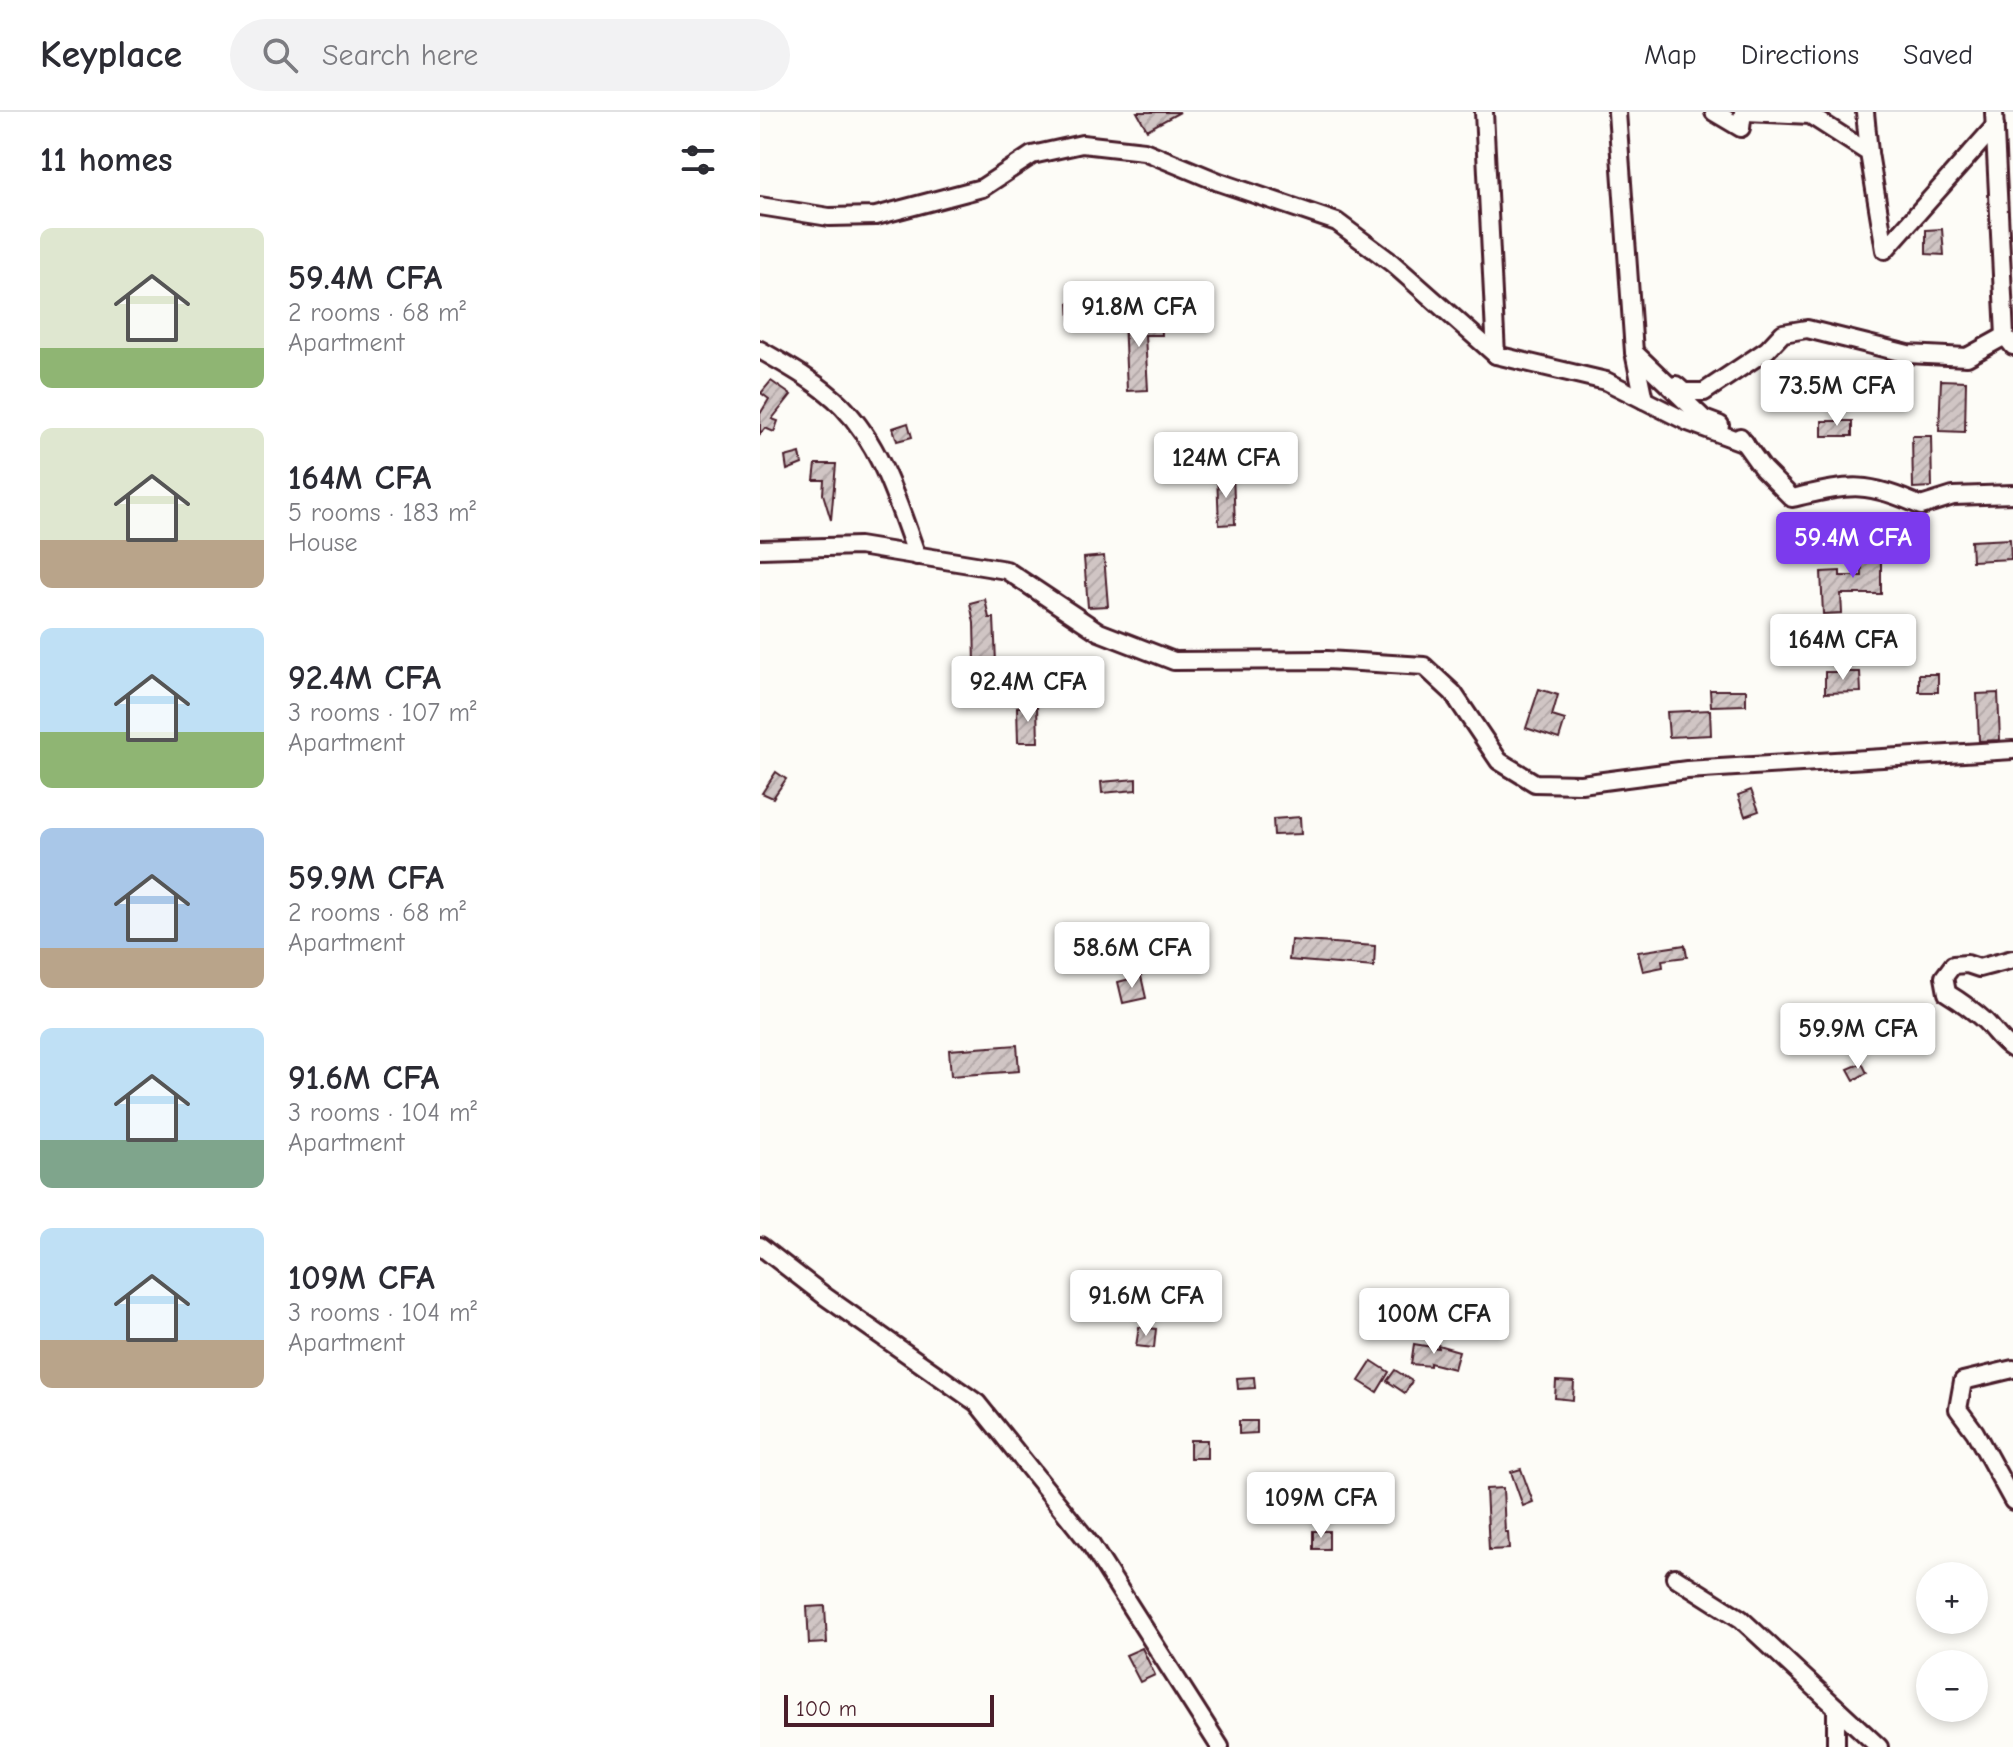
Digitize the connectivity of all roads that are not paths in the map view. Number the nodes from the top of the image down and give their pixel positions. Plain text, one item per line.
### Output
1 (1484, 112) edge
2 (1617, 112) edge
3 (1714, 112) edge
4 (1745, 112) edge
5 (1865, 112) edge
6 (1994, 119) edge
7 (1869, 153) junction
8 (760, 206) edge
9 (2009, 341) edge
10 (760, 350) edge
11 (1634, 352) junction
12 (1496, 355) junction
13 (1644, 400) junction
14 (1745, 443) junction
15 (2013, 494) edge
16 (760, 549) edge
17 (917, 556) junction
18 (2013, 750) edge
19 (2013, 959) edge
20 (2013, 1049) edge
21 (760, 1246) edge
22 (2013, 1369) edge
23 (2013, 1501) edge
24 (1675, 1577) dead end
25 (1836, 1708) junction
26 (1220, 1747) edge
27 (1836, 1747) edge
28 (1879, 1747) edge

1 - 12 street
2 - 11 street
3 - 4 street
4 - 7 street
5 - 7 street
6 - 7 street
6 - 9 street
8 - 12 street
9 - 11 street
10 - 17 street
11 - 13 street
11 - 14 street
12 - 13 street
13 - 14 street
14 - 15 street
16 - 17 street
17 - 18 street
19 - 20 street
21 - 26 street
22 - 23 street
24 - 25 street
25 - 27 street
25 - 28 street

